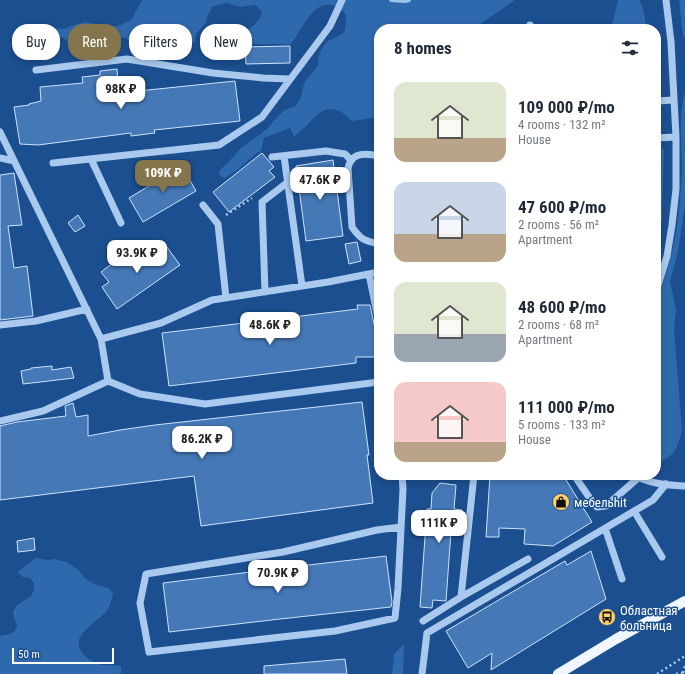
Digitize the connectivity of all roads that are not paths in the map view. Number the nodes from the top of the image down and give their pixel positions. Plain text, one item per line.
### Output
1 (342, 0) edge
2 (666, 0) edge
3 (36, 70) dead end
4 (290, 79) junction
5 (674, 100) junction
6 (661, 101) edge
7 (0, 132) edge
8 (661, 138) edge
9 (676, 138) junction
10 (374, 155) edge
11 (284, 156) junction
12 (272, 157) dead end
13 (0, 158) edge
14 (91, 159) junction
15 (351, 160) junction
16 (14, 161) junction
17 (54, 163) dead end
18 (288, 182) junction
19 (203, 205) dead end
20 (121, 223) dead end
21 (374, 243) edge
22 (374, 273) edge
23 (369, 274) junction
24 (661, 276) edge
25 (302, 286) junction
26 (265, 292) junction
27 (226, 298) junction
28 (374, 299) edge
29 (87, 310) junction
30 (0, 325) edge
31 (102, 339) junction
32 (108, 380) junction
33 (374, 383) edge
34 (0, 421) edge
35 (402, 480) edge
36 (473, 480) edge
37 (577, 480) edge
38 (632, 480) edge
39 (649, 480) edge
40 (666, 484) junction
41 (685, 486) edge
42 (634, 511) junction
43 (401, 528) junction
44 (605, 528) junction
45 (662, 557) dead end
46 (528, 559) dead end
47 (622, 579) dead end
48 (461, 597) junction
49 (685, 601) edge
50 (423, 621) dead end
51 (422, 674) edge
52 (558, 674) edge

1 - 4 street
2 - 5 street
3 - 4 street
4 - 14 street
5 - 6 street
5 - 9 street
7 - 16 street
8 - 9 street
9 - 24 street
10 - 15 street
11 - 12 street
11 - 15 street
11 - 18 street
13 - 16 street
14 - 17 street
14 - 20 street
15 - 21 street
16 - 29 street
18 - 25 street
18 - 26 street
19 - 27 street
22 - 23 street
23 - 25 street
23 - 28 street
25 - 26 street
26 - 27 street
27 - 31 street
29 - 30 street
29 - 31 street
31 - 32 street
32 - 33 street
32 - 34 street
35 - 43 street
36 - 48 street
37 - 38 street
39 - 40 street
40 - 41 street
40 - 42 street
42 - 44 street
42 - 45 street
43 - 43 street
44 - 47 street
44 - 51 street
46 - 48 street
48 - 50 street
49 - 52 main road

